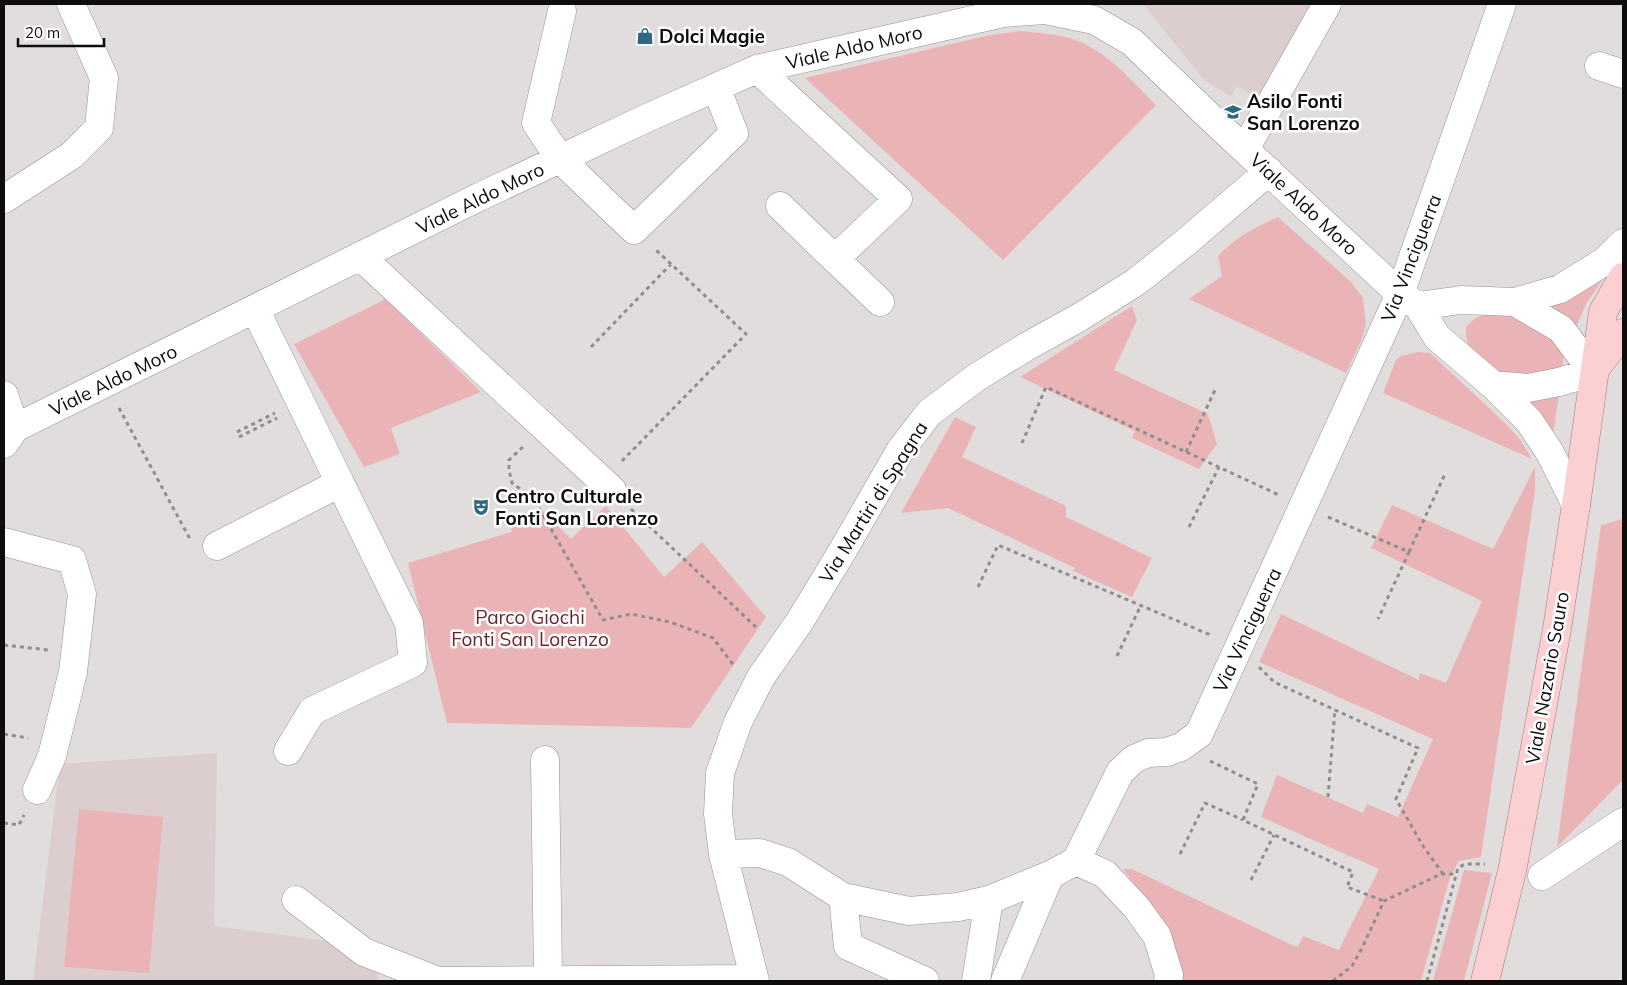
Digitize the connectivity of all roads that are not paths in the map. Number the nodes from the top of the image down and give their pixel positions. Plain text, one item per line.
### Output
1 (71, 4) edge
2 (1327, 4) edge
3 (1502, 4) edge
4 (562, 11) dead end
5 (1093, 12) edge
6 (757, 69) junction
7 (716, 87) junction
8 (1245, 149) junction
9 (560, 159) junction
10 (1270, 171) junction
11 (4, 199) edge
12 (780, 206) dead end
13 (1623, 243) edge
14 (360, 256) junction
15 (835, 259) junction
16 (1623, 277) edge
17 (1409, 300) junction
18 (880, 302) dead end
19 (1515, 302) junction
20 (254, 309) junction
21 (1623, 333) edge
22 (1593, 372) junction
23 (1493, 385) junction
24 (4, 395) edge
25 (9, 436) edge
26 (340, 483) junction
27 (607, 486) road end
28 (1576, 505) junction
29 (4, 542) edge
30 (205, 545) road end
31 (288, 751) dead end
32 (545, 760) dead end
33 (37, 790) dead end
34 (1623, 822) edge
35 (723, 854) junction
36 (1076, 861) junction
37 (1050, 875) junction
38 (1542, 876) dead end
39 (843, 897) junction
40 (296, 900) dead end
41 (989, 900) junction
42 (548, 980) edge
43 (755, 980) edge
44 (438, 981) edge
45 (925, 981) edge
46 (976, 981) edge
47 (1005, 981) edge
48 (1168, 981) edge
49 (1485, 981) edge

1 - 11 street
2 - 8 street
3 - 17 street, Via Vinciguerra
4 - 9 street
5 - 6 street, Viale Aldo Moro
5 - 8 street, Viale Aldo Moro
6 - 7 street, Viale Aldo Moro
6 - 15 street
7 - 9 street, Viale Aldo Moro
7 - 9 street
8 - 10 street, Viale Aldo Moro
9 - 14 street, Viale Aldo Moro
10 - 17 street, Viale Aldo Moro
10 - 35 street, Via Martiri di Spagna
12 - 15 street
13 - 19 street
14 - 20 street, Viale Aldo Moro
14 - 27 street
15 - 18 street
16 - 22 main road, Viale Nazario Sauro
17 - 19 street
17 - 23 street, Viale Aldo Moro
17 - 36 street, Via Vinciguerra
19 - 22 street
20 - 25 street, Viale Aldo Moro
20 - 26 street
21 - 22 main road
22 - 23 street
22 - 28 main road, Viale Nazario Sauro
23 - 28 street, Viale Aldo Moro
24 - 25 street
26 - 30 street
26 - 31 street
28 - 49 main road, Viale Nazario Sauro
29 - 33 street
32 - 42 street
34 - 38 street
35 - 39 street
35 - 43 street, Via Martiri di Spagna
36 - 37 street
36 - 48 street
37 - 41 street
37 - 47 street
39 - 41 street
39 - 45 street
40 - 44 street
41 - 46 street
42 - 43 street
42 - 44 street

